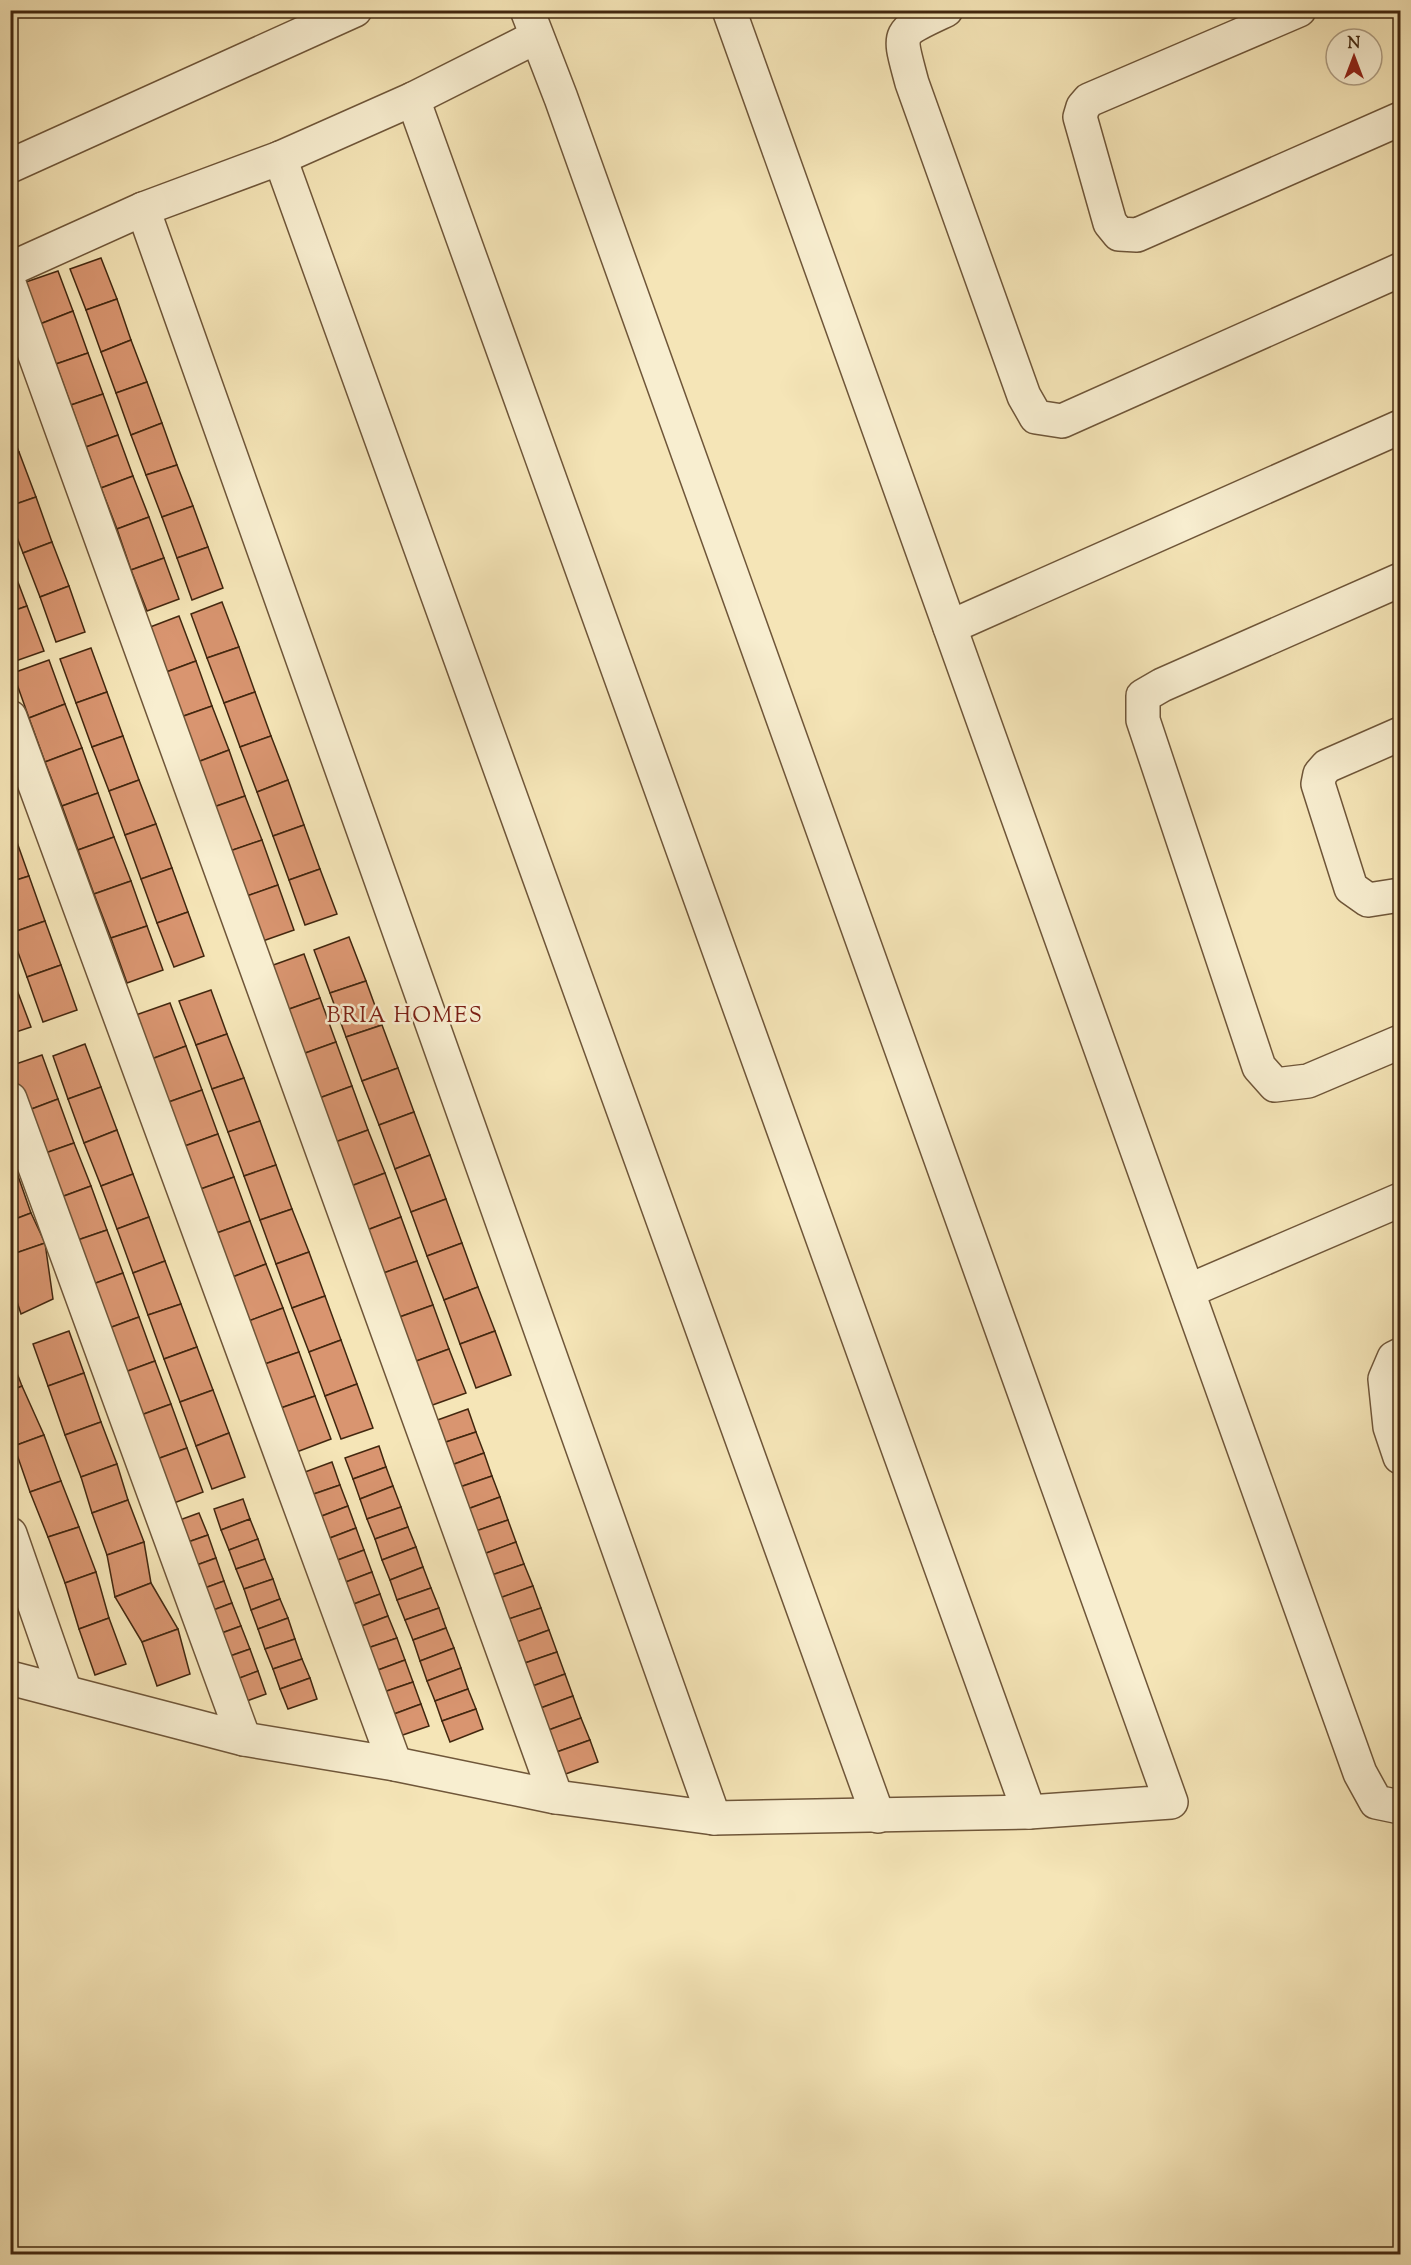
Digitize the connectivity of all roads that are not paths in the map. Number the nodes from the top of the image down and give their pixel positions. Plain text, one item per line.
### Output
1 (355, 10) edge
2 (729, 10) edge
3 (946, 10) edge
4 (1299, 10) edge
5 (532, 24) edge
6 (413, 99) junction
7 (1401, 119) edge
8 (280, 158) junction
9 (10, 166) edge
10 (143, 209) junction
11 (10, 269) edge
12 (1401, 270) edge
13 (10, 286) edge
14 (1401, 427) edge
15 (1401, 580) edge
16 (950, 627) junction
17 (10, 717) edge
18 (1401, 734) edge
19 (1401, 895) edge
20 (1401, 1042) edge
21 (10, 1099) edge
22 (1401, 1200) edge
23 (1188, 1291) junction
24 (1401, 1355) edge
25 (1401, 1457) edge
26 (10, 1534) edge
27 (10, 1678) edge
28 (65, 1692) junction
29 (244, 1739) junction
30 (395, 1764) junction
31 (556, 1797) junction
32 (1401, 1807) edge
33 (1029, 1812) junction
34 (878, 1816) junction
35 (714, 1818) junction

1 - 9 street
2 - 16 street
3 - 12 street
4 - 7 street
5 - 6 street
5 - 33 street
6 - 8 street
6 - 33 street
8 - 10 street
8 - 34 street
10 - 11 street
10 - 35 street
13 - 31 street
14 - 16 street
15 - 20 street
16 - 23 street
17 - 30 street
18 - 19 street
21 - 29 street
22 - 23 street
23 - 32 street
24 - 25 street
26 - 28 street
27 - 28 street
28 - 29 street
29 - 30 street
30 - 31 street
31 - 35 street
33 - 34 street
34 - 35 street

